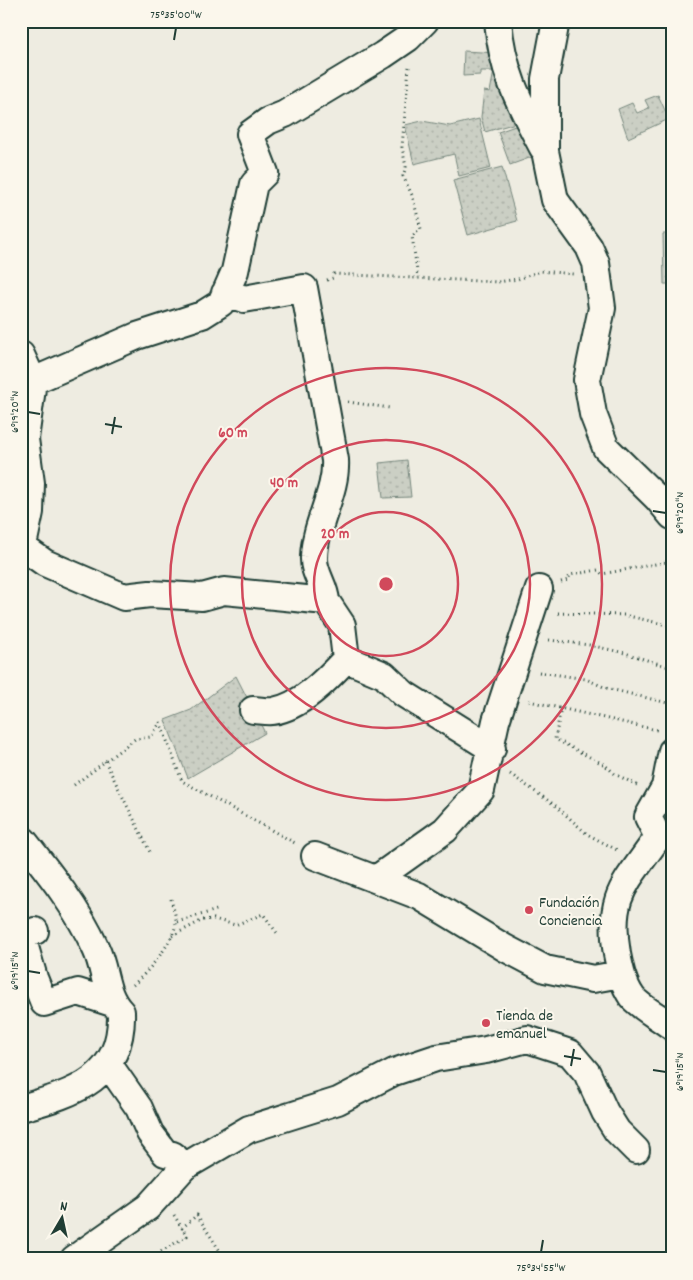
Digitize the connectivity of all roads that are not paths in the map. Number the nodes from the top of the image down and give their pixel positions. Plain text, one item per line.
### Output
1 (425, 21) edge
2 (498, 21) edge
3 (556, 21) edge
4 (545, 151) junction
5 (225, 293) junction
6 (21, 355) edge
7 (33, 381) junction
8 (672, 516) edge
9 (22, 549) edge
10 (539, 589) road end
11 (326, 601) junction
12 (346, 658) junction
13 (253, 710) dead end
14 (668, 741) edge
15 (490, 755) junction
16 (24, 841) dead end
17 (315, 856) road end
18 (376, 879) junction
19 (34, 931) dead end
20 (621, 974) junction
21 (112, 1003) junction
22 (672, 1027) edge
23 (109, 1065) junction
24 (21, 1108) edge
25 (636, 1150) dead end
26 (184, 1167) junction
27 (74, 1259) edge

1 - 5 street
2 - 4 street
3 - 4 street
4 - 8 street
5 - 7 street
5 - 11 street
6 - 7 street
7 - 9 street
9 - 11 street
10 - 15 street
11 - 12 street
12 - 13 street
12 - 15 street
14 - 20 street
15 - 18 street
16 - 21 street
17 - 18 street
18 - 20 street
19 - 21 street
20 - 22 street
21 - 23 street
23 - 24 street
23 - 26 street
25 - 26 street
26 - 27 street

